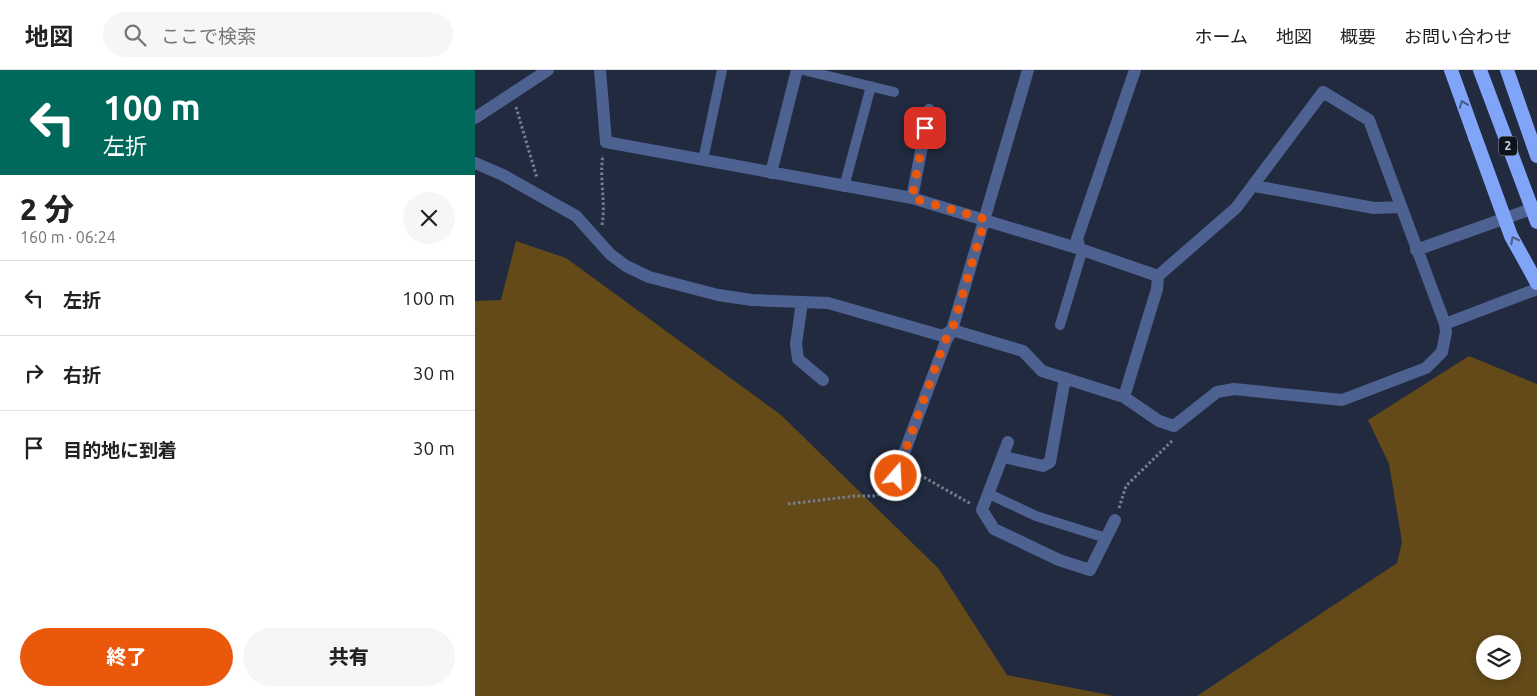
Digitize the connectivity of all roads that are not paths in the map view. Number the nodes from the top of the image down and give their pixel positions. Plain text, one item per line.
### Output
1 (548, 70) edge
2 (600, 70) edge
3 (722, 70) edge
4 (797, 70) edge
5 (803, 70) edge
6 (1028, 70) edge
7 (1135, 70) edge
8 (1451, 70) edge
9 (1480, 70) edge
10 (1507, 70) edge
11 (871, 86) junction
12 (894, 92) dead end
13 (929, 110) dead end
14 (475, 118) edge
15 (1537, 156) edge
16 (703, 160) junction
17 (475, 163) edge
18 (771, 173) junction
19 (1255, 186) junction
20 (844, 187) junction
21 (912, 198) junction
22 (1400, 207) junction
23 (1537, 207) edge
24 (985, 219) junction
25 (1537, 222) edge
26 (1080, 249) junction
27 (1417, 250) junction
28 (1158, 276) junction
29 (1537, 283) edge
30 (1537, 289) edge
31 (802, 302) junction
32 (1445, 324) junction
33 (1060, 325) dead end
34 (952, 330) junction
35 (1065, 378) junction
36 (823, 380) dead end
37 (1125, 396) junction
38 (1009, 442) dead end
39 (1004, 458) junction
40 (900, 464) road end
41 (989, 494) junction
42 (1115, 520) road end
43 (1106, 538) junction

1 - 14 street
2 - 16 street
3 - 16 lane
4 - 18 street
5 - 11 lane
6 - 24 street
7 - 26 street
29 -> 8 highway, 2, bridge
9 - 25 highway, 2, bridge
10 - 15 highway, 2
11 - 12 lane
11 - 20 lane
13 - 21 street
16 - 18 street
17 - 31 street
18 - 20 street
19 - 22 street
19 - 22 street
19 - 28 street
20 - 21 street
21 - 24 street
22 - 27 street
23 - 27 street
24 - 26 street
24 - 34 street
26 - 28 street
26 - 33 lane
27 - 32 street
28 - 37 street
30 - 32 street
31 - 34 street
31 - 36 street
32 - 37 street
34 - 35 street
34 - 40 street
35 - 37 street
35 - 39 street
38 - 39 street
39 - 41 street
41 - 43 lane
41 - 43 street
42 - 43 street

